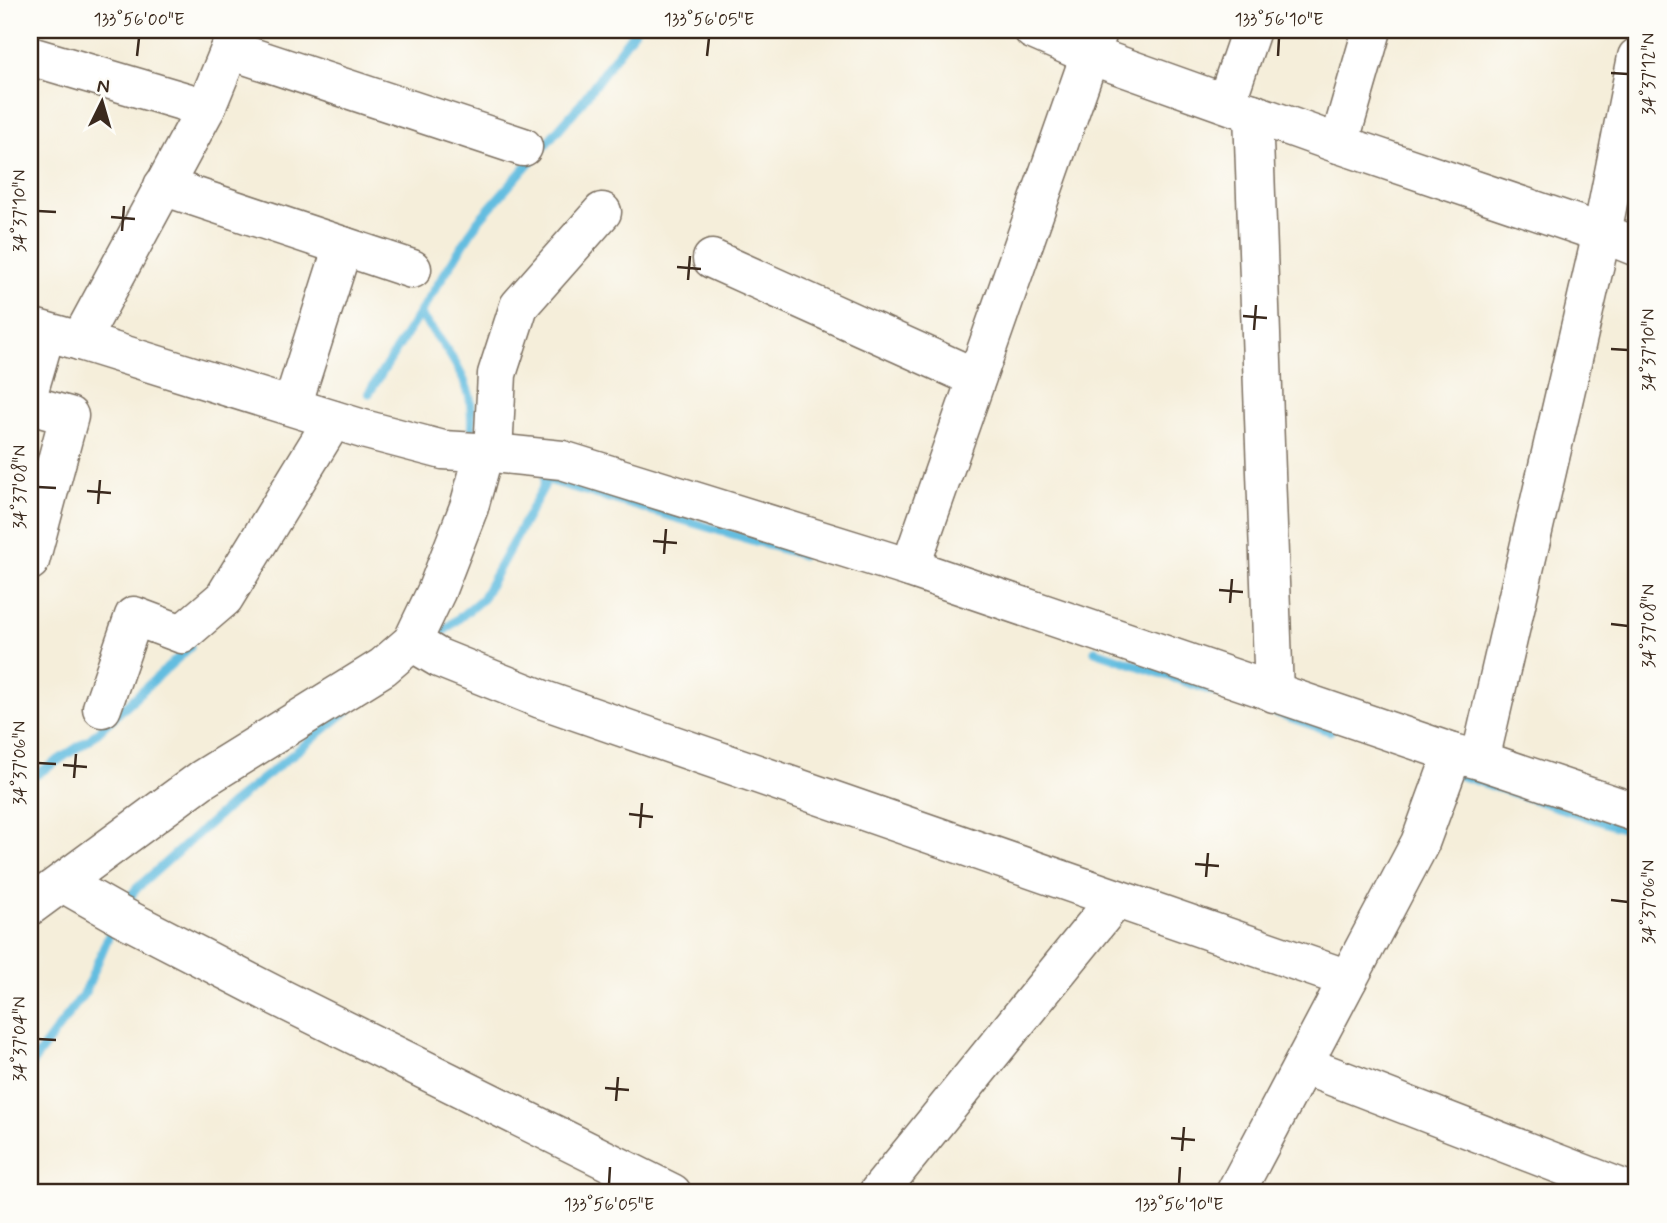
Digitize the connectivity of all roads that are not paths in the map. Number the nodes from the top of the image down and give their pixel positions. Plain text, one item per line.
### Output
1 (1033, 30) edge
2 (1251, 30) edge
3 (1372, 30) edge
4 (234, 40) edge
5 (1094, 42) edge
6 (30, 56) edge
7 (1637, 57) edge
8 (206, 108) junction
9 (1239, 108) junction
10 (1339, 144) junction
11 (523, 147) dead end
12 (163, 186) junction
13 (602, 212) dead end
14 (1602, 233) junction
15 (343, 246) junction
16 (1637, 247) edge
17 (712, 259) dead end
18 (412, 269) dead end
19 (52, 333) edge
20 (976, 378) junction
21 (30, 387) edge
22 (30, 405) edge
23 (292, 406) junction
24 (333, 420) junction
25 (488, 453) junction
26 (30, 561) edge
27 (910, 568) junction
28 (420, 647) junction
29 (1274, 693) junction
30 (102, 708) dead end
31 (1457, 764) junction
32 (1637, 813) edge
33 (63, 883) junction
34 (1116, 899) junction
35 (30, 906) edge
36 (1348, 979) junction
37 (1303, 1065) junction
38 (672, 1193) edge
39 (878, 1193) edge
40 (1235, 1193) edge
41 (1634, 1193) edge

1 - 5 street
2 - 9 street
3 - 10 street
4 - 8 street
4 - 11 street
5 - 9 street
5 - 20 street
6 - 8 street
7 - 14 street
8 - 12 street
9 - 10 street
9 - 29 street
10 - 14 street
12 - 15 street
12 - 19 street
13 - 25 street
14 - 16 street
14 - 31 street
15 - 18 street
15 - 23 street
17 - 20 street
19 - 21 street
19 - 23 street
20 - 27 street
22 - 26 street
23 - 24 street
24 - 25 street
24 - 30 street
25 - 27 street
25 - 28 street
27 - 29 street
28 - 33 street
28 - 34 street
29 - 31 street
31 - 32 street
31 - 36 street
33 - 35 street
33 - 38 street
34 - 36 street
34 - 39 street
36 - 37 street
37 - 40 street
37 - 41 street

